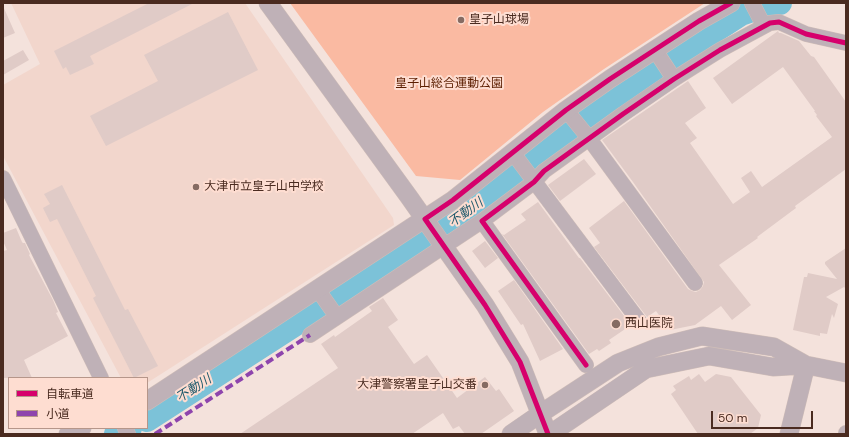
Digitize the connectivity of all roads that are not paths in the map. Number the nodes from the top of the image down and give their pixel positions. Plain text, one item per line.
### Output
1 (268, 3) edge
2 (731, 3) edge
3 (752, 3) edge
4 (763, 26) junction
5 (846, 43) edge
6 (655, 50) junction
7 (674, 78) junction
8 (567, 110) junction
9 (589, 138) junction
10 (513, 153) junction
11 (3, 178) edge
12 (534, 181) junction
13 (482, 221) junction
14 (427, 223) junction
15 (444, 247) junction
16 (695, 282) dead end
17 (318, 290) junction
18 (337, 317) junction
19 (639, 321) dead end
20 (310, 335) dead end
21 (586, 365) dead end
22 (806, 365) junction
23 (846, 373) edge
24 (101, 377) edge
25 (148, 400) edge
26 (540, 414) junction
27 (80, 429) edge
28 (68, 434) edge
29 (511, 434) edge
30 (549, 434) edge
31 (789, 434) edge

1 - 14 street
2 - 6 street
3 - 4 street
4 - 5 street
4 - 7 street
6 - 7 street
6 - 8 street
7 - 9 street
8 - 9 street
8 - 10 street
9 - 12 street
9 - 16 street
10 - 12 street
10 - 14 street
11 - 24 street
12 - 13 street
12 - 19 street
13 - 15 street
13 - 21 street
14 - 15 street
14 - 17 street
15 - 18 street
15 - 26 street
17 - 18 street
17 - 25 street
18 - 20 street
22 - 23 street
22 - 26 street
22 - 30 street
22 - 31 street
26 - 29 street
26 - 30 street
27 - 28 street

